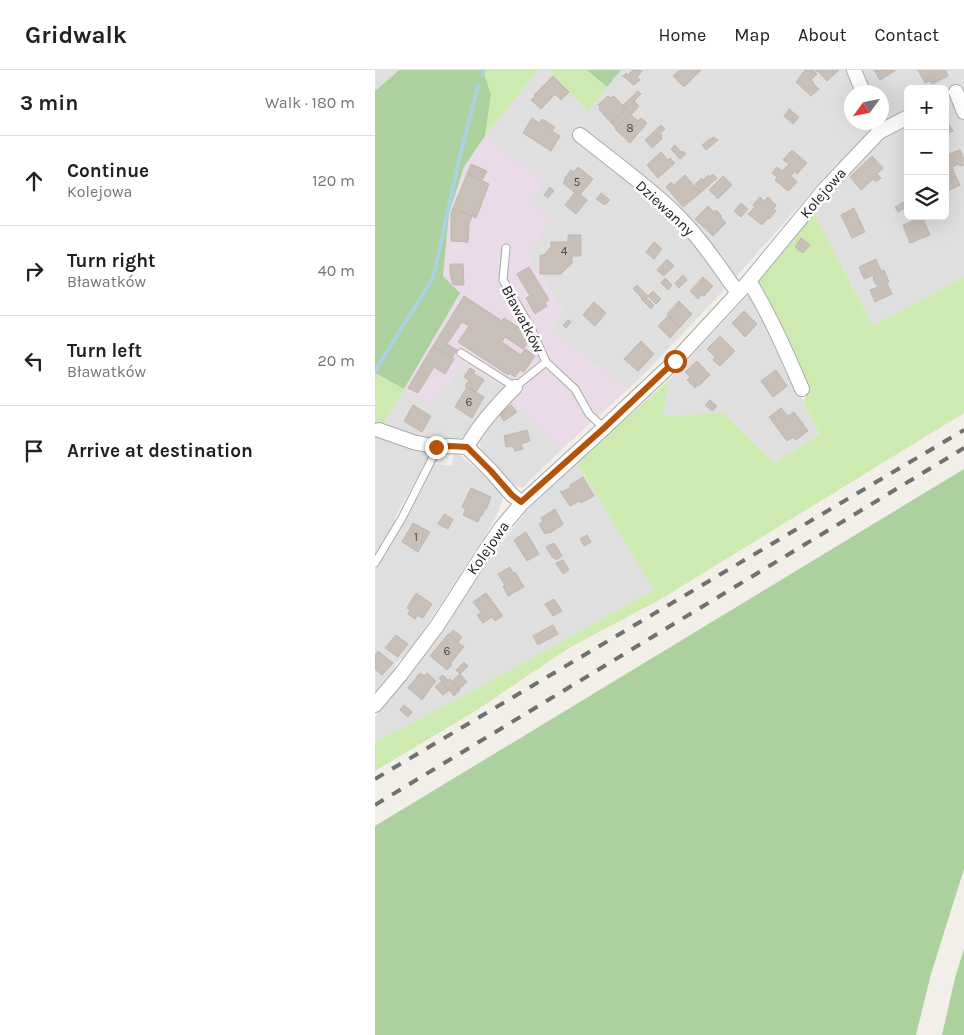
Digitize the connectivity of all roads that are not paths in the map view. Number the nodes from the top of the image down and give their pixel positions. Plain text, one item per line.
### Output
1 (854, 70) edge
2 (860, 85) edge
3 (955, 92) edge
4 (964, 112) edge
5 (904, 118) edge
6 (889, 123) edge
7 (874, 130) edge
8 (579, 135) dead end
9 (506, 248) dead end
10 (749, 281) junction
11 (738, 293) junction
12 (461, 353) dead end
13 (546, 362) junction
14 (515, 387) junction
15 (802, 388) dead end
16 (604, 428) junction
17 (379, 430) dead end
18 (436, 447) junction
19 (467, 447) junction
20 (521, 502) junction
21 (375, 563) edge
22 (375, 705) edge

1 - 2 street
3 - 4 street
5 - 6 street, Kolejowa
7 - 10 street, Kolejowa
8 - 11 street, Dziewanny
9 - 13 lane, Bławatków
10 - 11 street, Kolejowa
10 - 15 street
11 - 16 street, Kolejowa
12 - 14 lane
13 - 14 lane, Bławatków
13 - 16 lane
14 - 19 street, Bławatków
16 - 20 street, Kolejowa
17 - 18 street
18 - 19 street
18 - 21 lane
19 - 20 street
20 - 22 street, Kolejowa

